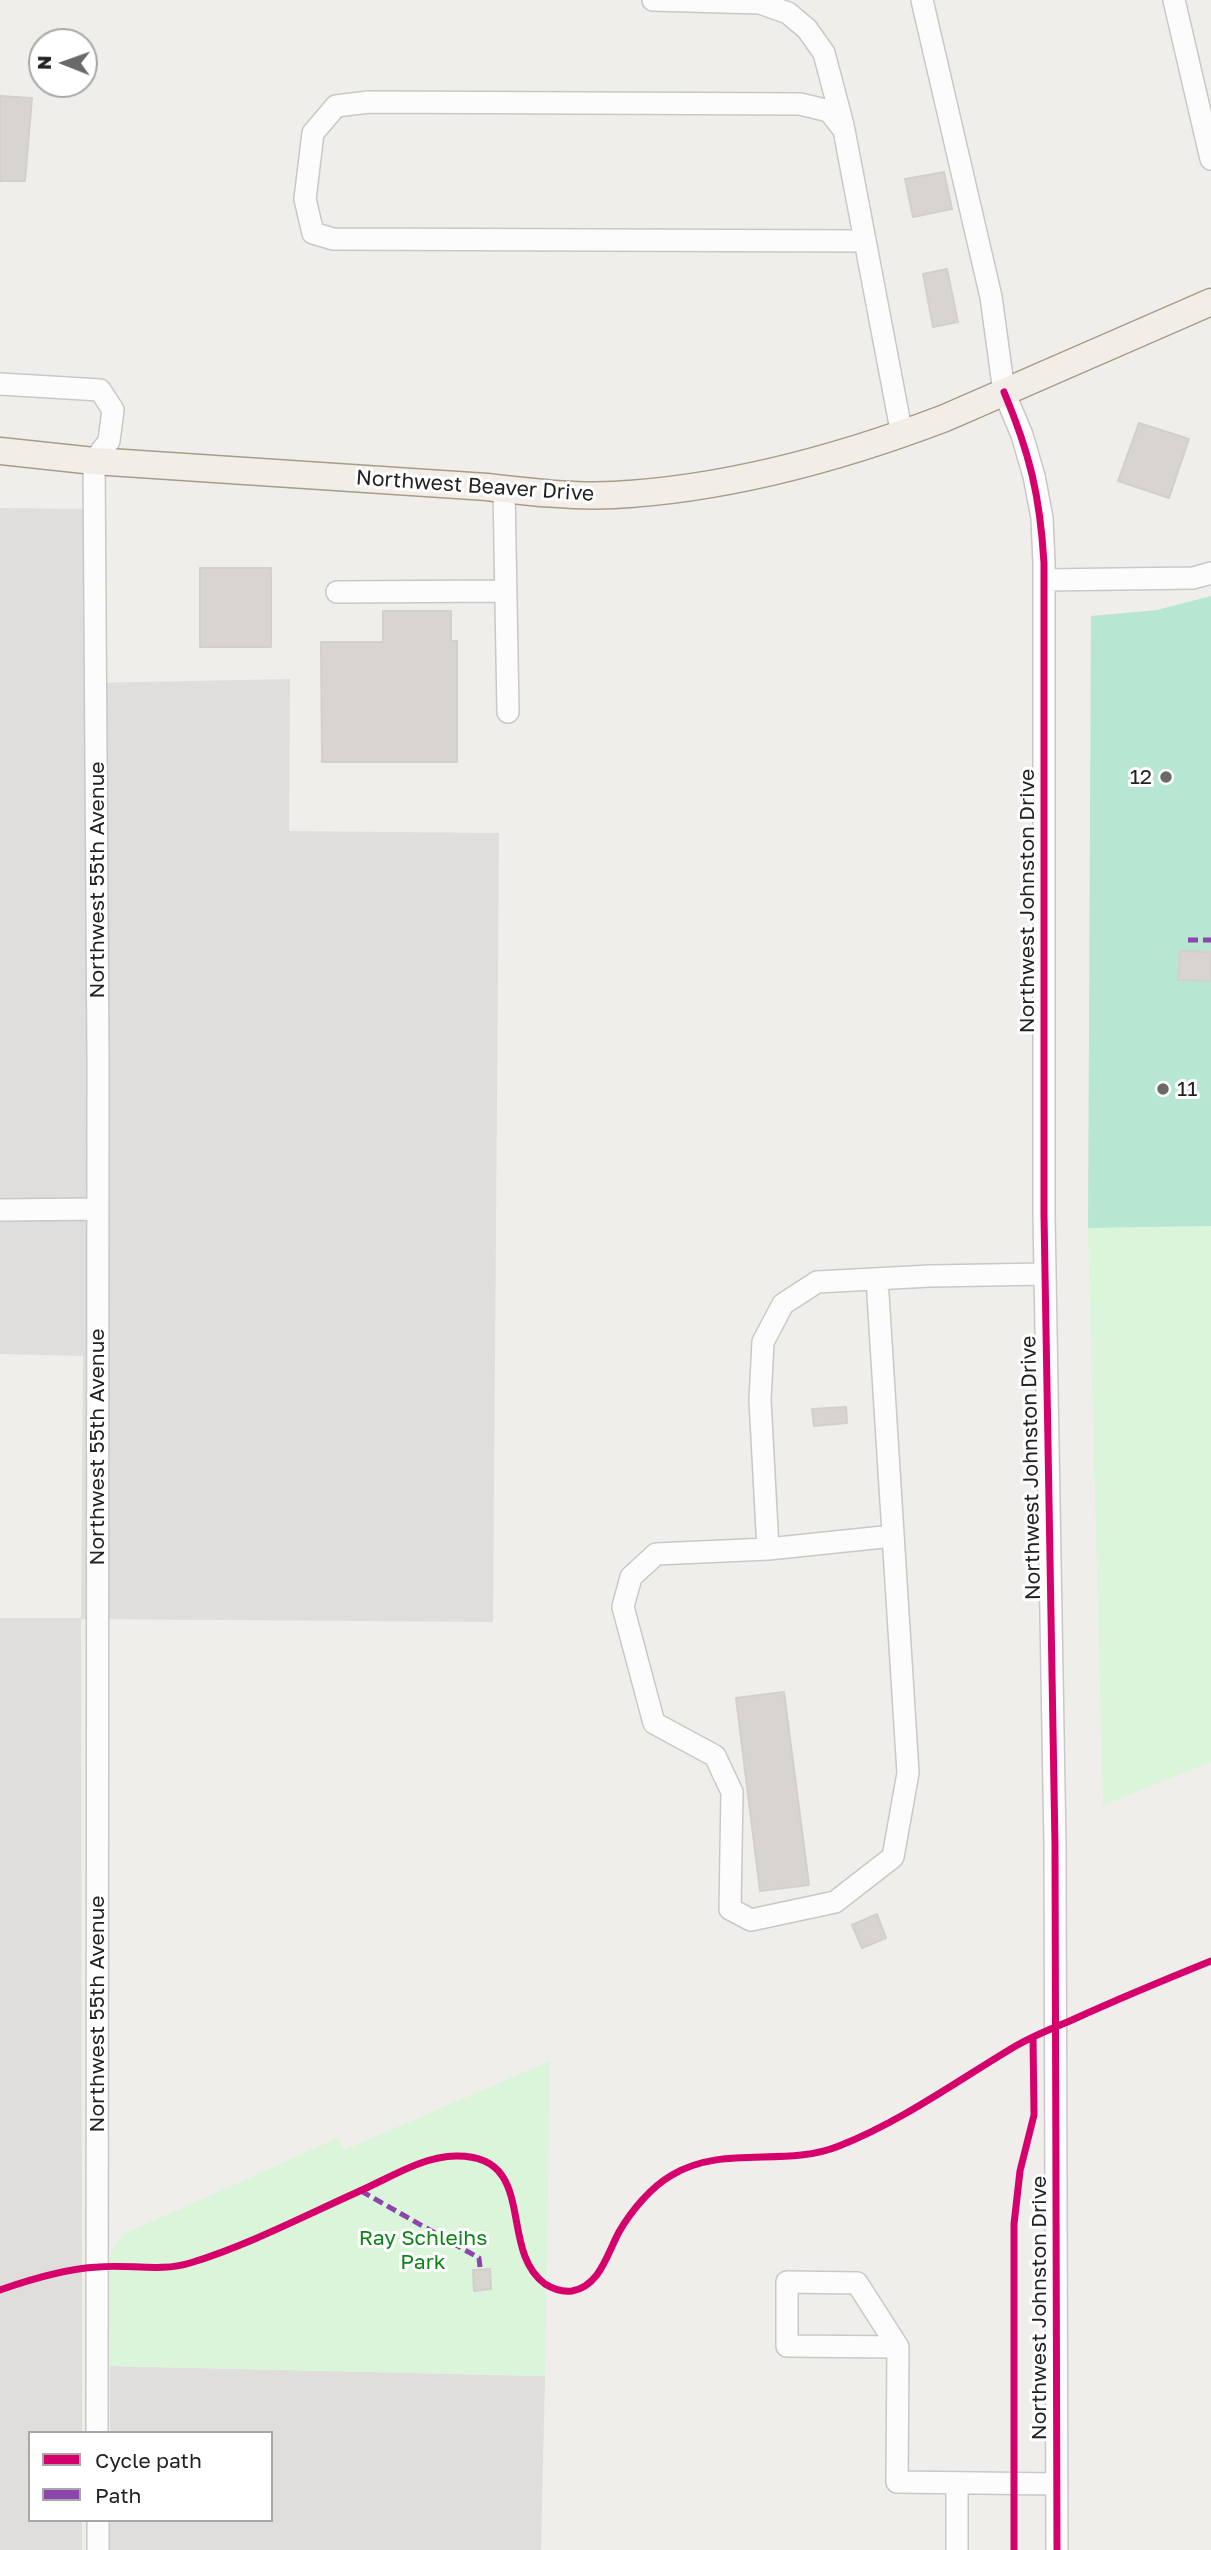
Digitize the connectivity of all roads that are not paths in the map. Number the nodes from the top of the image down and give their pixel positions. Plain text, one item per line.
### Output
1 (653, 0) edge
2 (922, 0) edge
3 (1174, 0) edge
4 (844, 130) junction
5 (1211, 159) edge
6 (864, 241) junction
7 (1211, 302) edge
8 (0, 384) edge
9 (1004, 392) junction
10 (902, 435) junction
11 (0, 451) edge
12 (94, 461) junction
13 (504, 489) junction
14 (1211, 573) edge
15 (1044, 580) junction
16 (506, 591) junction
17 (337, 592) dead end
18 (508, 712) dead end
19 (98, 1209) junction
20 (0, 1210) edge
21 (1045, 1274) junction
22 (877, 1279) junction
23 (894, 1536) junction
24 (768, 1549) junction
25 (898, 2347) junction
26 (97, 2431) edge
27 (957, 2483) junction
28 (1057, 2484) junction
29 (98, 2522) edge
30 (98, 2550) edge
31 (957, 2550) edge
32 (1057, 2550) edge

1 - 4 street
2 - 9 street, Northwest Johnston Drive
3 - 5 street
4 - 6 street
4 - 6 street
6 - 10 street
7 - 9 main road, Northwest Beaver Drive
8 - 12 street
9 - 10 main road, Northwest Beaver Drive
9 - 15 street, Northwest Johnston Drive
10 - 13 main road, Northwest Beaver Drive
11 - 12 main road, Northwest Beaver Drive
12 - 13 main road, Northwest Beaver Drive
12 - 19 street, Northwest 55th Avenue
13 - 16 street
14 - 15 street
15 - 21 street, Northwest Johnston Drive
16 - 17 street
16 - 18 street
19 - 20 street
19 - 26 street, Northwest 55th Avenue
21 - 22 street
21 - 28 street, Northwest Johnston Drive
22 - 23 street
22 - 24 street
23 - 24 street
23 - 24 street
25 - 25 street
25 - 27 street
27 - 28 street
27 - 31 street
28 - 32 street, Northwest Johnston Drive
29 - 30 street

